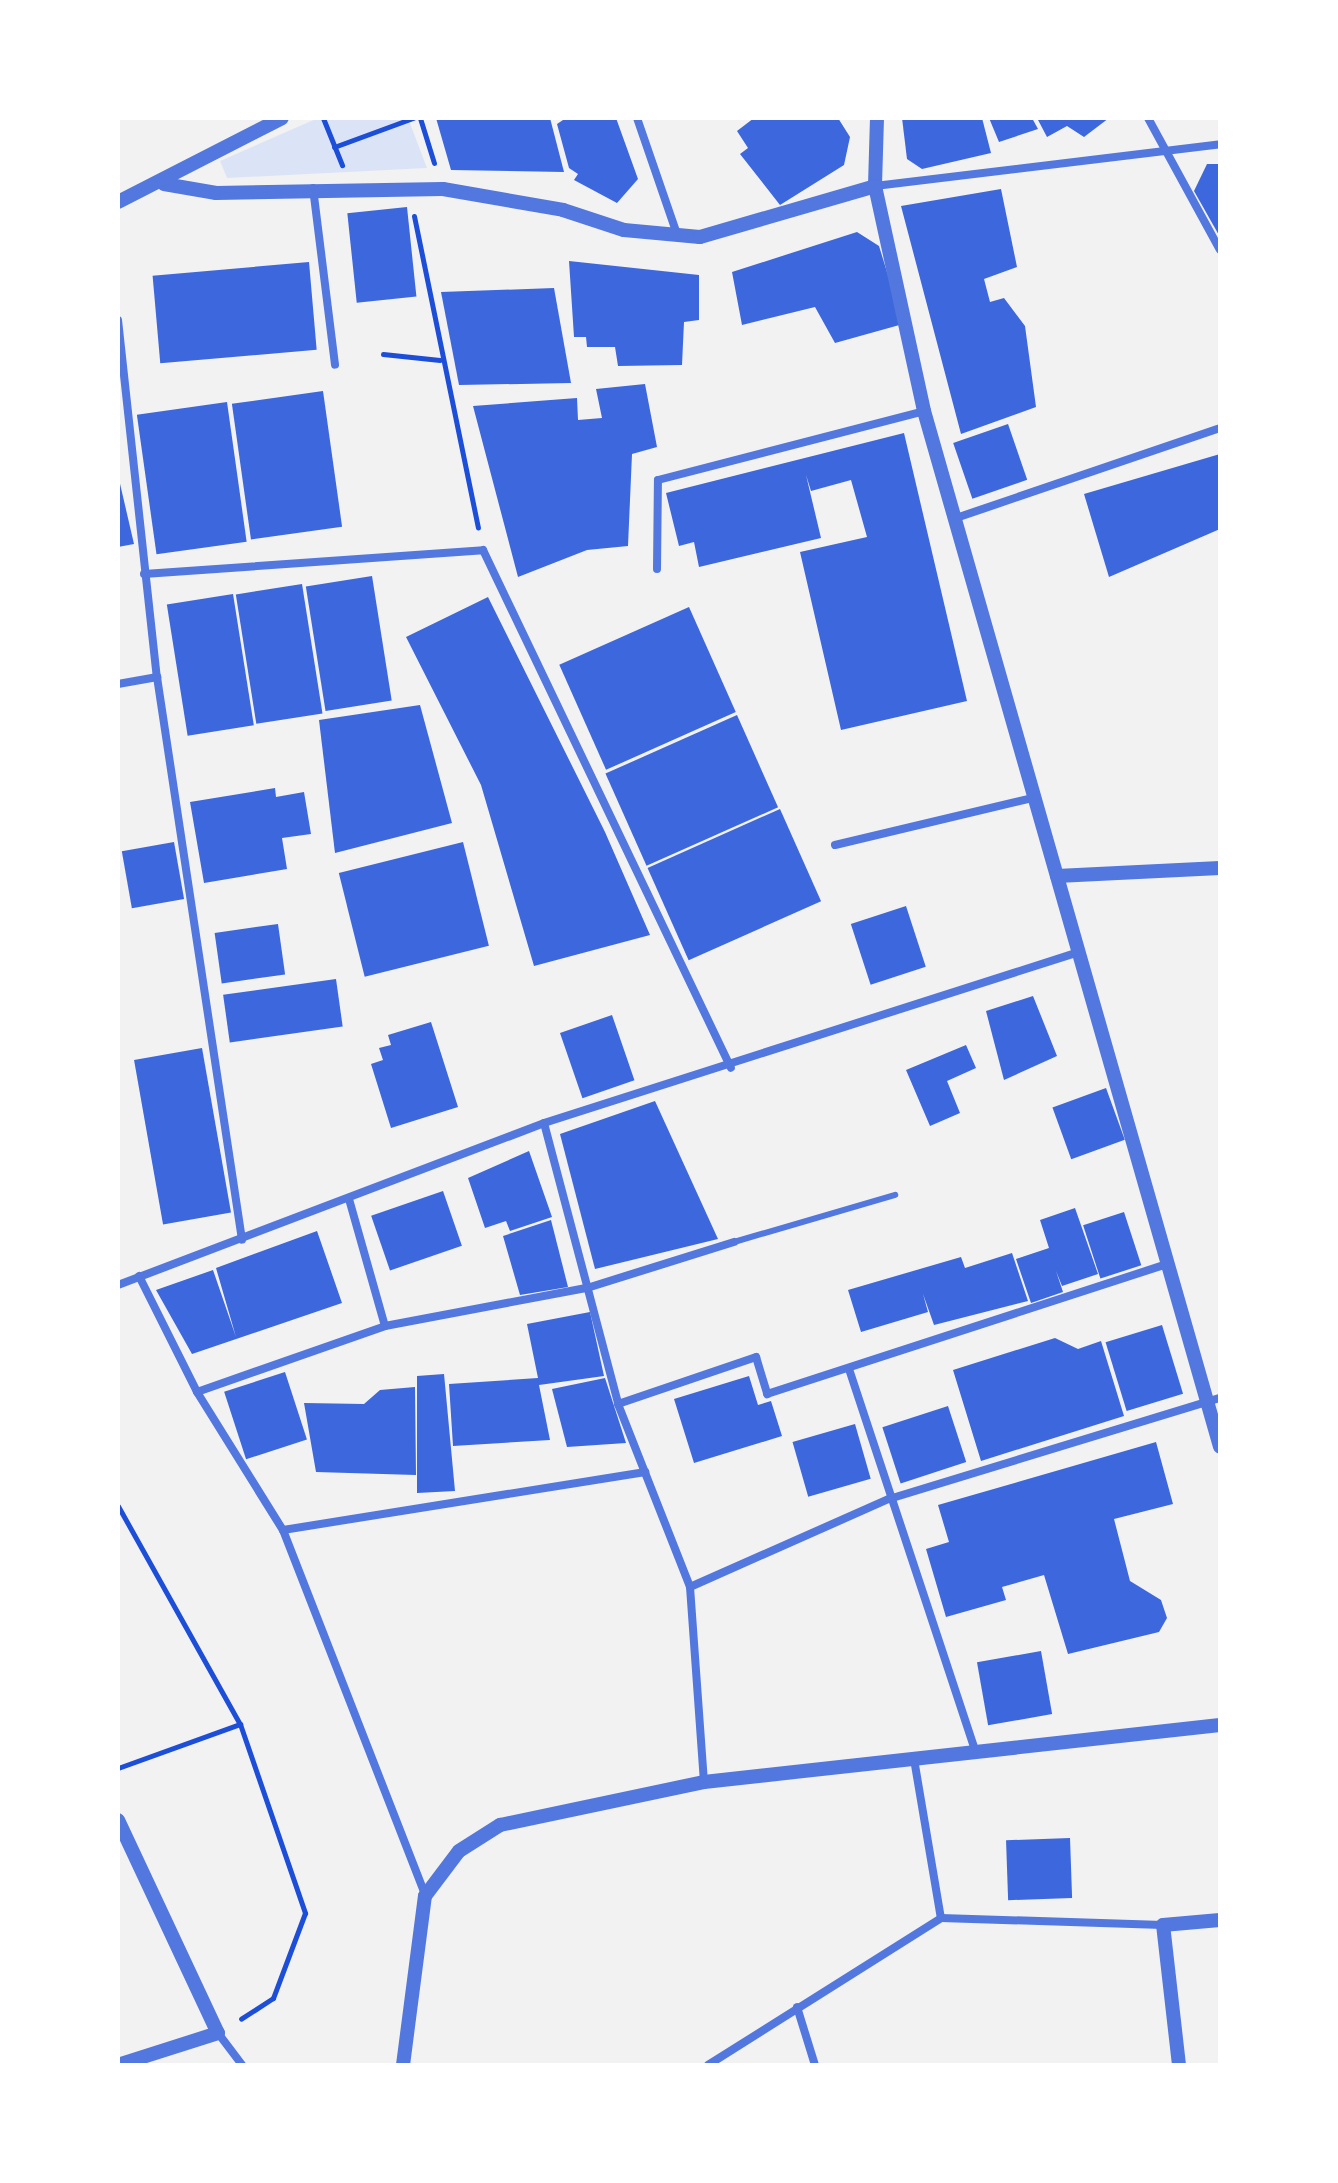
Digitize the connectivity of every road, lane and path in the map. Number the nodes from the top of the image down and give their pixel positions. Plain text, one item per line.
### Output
1 (282, 118) edge
2 (323, 118) edge
3 (413, 118) edge
4 (420, 118) edge
5 (637, 118) edge
6 (877, 118) edge
7 (1148, 118) edge
8 (1220, 144) edge
9 (1166, 146) junction
10 (334, 147) junction
11 (164, 184) junction
12 (351, 186) junction
13 (875, 186) junction
14 (313, 187) junction
15 (408, 188) junction
16 (443, 189) junction
17 (118, 202) edge
18 (678, 237) junction
19 (1220, 250) edge
20 (118, 320) edge
21 (383, 354) dead end
22 (440, 360) junction
23 (335, 365) dead end
24 (924, 411) junction
25 (1220, 428) edge
26 (956, 518) junction
27 (483, 550) junction
28 (657, 569) dead end
29 (144, 574) junction
30 (157, 677) junction
31 (118, 684) edge
32 (1037, 797) junction
33 (835, 845) dead end
34 (1220, 868) edge
35 (1057, 876) junction
36 (1080, 952) junction
37 (731, 1068) junction
38 (544, 1123) junction
39 (895, 1195) dead end
40 (349, 1199) junction
41 (242, 1240) junction
42 (734, 1242) joint
43 (1167, 1264) junction
44 (139, 1276) junction
45 (118, 1285) edge
46 (587, 1288) junction
47 (385, 1326) junction
48 (849, 1369) junction
49 (197, 1392) junction
50 (1220, 1398) edge
51 (1204, 1401) junction
52 (618, 1404) junction
53 (1220, 1447) edge
54 (645, 1472) junction
55 (889, 1499) junction
56 (118, 1506) edge
57 (283, 1530) junction
58 (690, 1587) junction
59 (240, 1724) junction
60 (1220, 1725) edge
61 (974, 1747) junction
62 (913, 1754) junction
63 (118, 1768) edge
64 (704, 1782) junction
65 (118, 1820) edge
66 (122, 1837) edge
67 (425, 1896) junction
68 (941, 1918) junction
69 (1220, 1920) edge
70 (1163, 1925) junction
71 (797, 2007) junction
72 (218, 2033) junction
73 (118, 2065) edge
74 (242, 2065) edge
75 (403, 2065) edge
76 (708, 2065) edge
77 (815, 2065) edge
78 (1179, 2065) edge

1 - 11 street
2 - 10 path
3 - 10 path
4 - 16 path
5 - 18 street
6 - 13 street
7 - 9 street
8 - 9 street
9 - 13 street
9 - 19 street
10 - 12 path
11 - 14 street
11 - 17 street
12 - 14 street
12 - 15 street
13 - 18 street
13 - 24 street
14 - 23 street
15 - 16 street
15 - 22 path
16 - 18 street
20 - 29 street
21 - 22 path
22 - 27 path
24 - 26 street
24 - 28 street
25 - 26 street
26 - 32 street
27 - 29 street
27 - 37 street
29 - 30 street
30 - 31 street
30 - 41 street
32 - 33 street
32 - 35 street
34 - 35 street
35 - 36 street
36 - 37 street
36 - 43 street
37 - 38 street
38 - 40 street
38 - 46 street
39 - 42 lane
40 - 41 street
40 - 47 street
41 - 44 street
42 - 46 street
43 - 48 street
43 - 51 street
44 - 45 street
44 - 49 street
46 - 47 street
46 - 52 street
47 - 49 street
48 - 52 street
48 - 55 street
49 - 57 street
50 - 51 street
51 - 53 street
51 - 55 street
52 - 54 street
54 - 57 street
54 - 58 street
55 - 58 street
55 - 61 street
56 - 59 path
57 - 67 street
58 - 64 street
59 - 63 path
59 - 72 path
60 - 61 street
61 - 62 street
62 - 64 street
62 - 68 street
64 - 67 street
65 - 66 street
66 - 72 street
67 - 75 street
68 - 70 street
68 - 71 street
69 - 70 street
70 - 78 street
71 - 76 street
71 - 77 street
72 - 73 street
72 - 74 street

